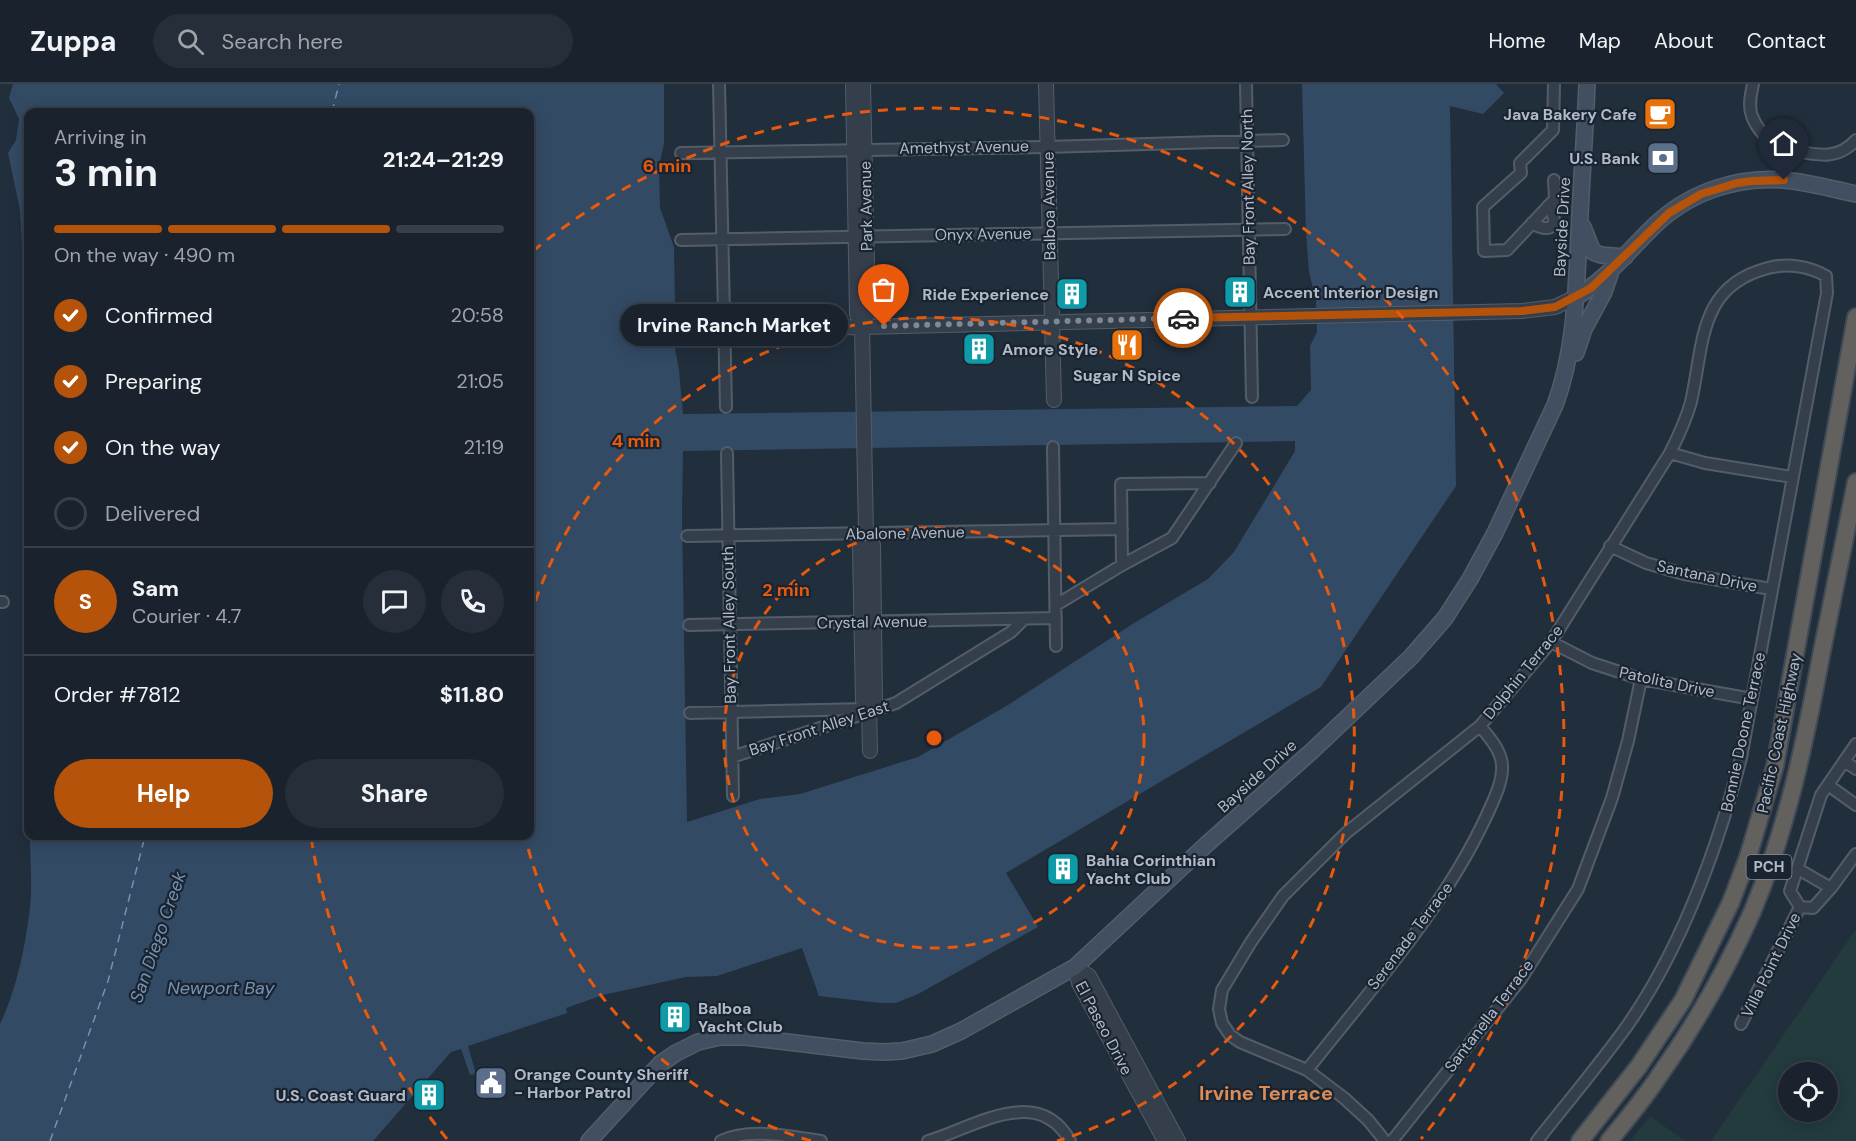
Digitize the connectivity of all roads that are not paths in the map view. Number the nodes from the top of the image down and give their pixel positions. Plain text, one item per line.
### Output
1 (719, 84) edge
2 (854, 84) edge
3 (863, 84) edge
4 (1046, 84) edge
5 (1246, 84) edge
6 (1554, 84) edge
7 (1587, 84) edge
8 (1753, 84) edge
9 (1283, 140) dead end
10 (1856, 140) edge
11 (1247, 141) junction
12 (1047, 147) junction
13 (860, 149) junction
14 (721, 152) junction
15 (681, 153) dead end
16 (1554, 180) dead end
17 (1856, 194) edge
18 (1548, 206) junction
19 (1580, 218) junction
20 (1533, 223) junction
21 (1285, 229) dead end
22 (1249, 230) junction
23 (1050, 233) junction
24 (862, 236) junction
25 (723, 239) junction
26 (681, 240) dead end
27 (1624, 257) junction
28 (1611, 271) junction
29 (1826, 276) joint
30 (1576, 297) junction
31 (1251, 317) junction
32 (1856, 317) edge
33 (1051, 322) junction
34 (862, 327) junction
35 (683, 328) dead end
36 (724, 329) junction
37 (1567, 369) junction
38 (1252, 397) dead end
39 (1054, 400) dead end
40 (726, 407) dead end
41 (1236, 443) dead end
42 (1053, 447) dead end
43 (727, 453) dead end
44 (1670, 453) junction
45 (1792, 477) junction
46 (1856, 482) edge
47 (1210, 483) junction
48 (1122, 529) junction
49 (1054, 530) junction
50 (866, 533) junction
51 (687, 536) dead end
52 (727, 536) junction
53 (1610, 546) junction
54 (1122, 565) junction
55 (1771, 589) junction
56 (1056, 605) junction
57 (1056, 618) junction
58 (1024, 619) junction
59 (867, 622) junction
60 (729, 624) junction
61 (689, 625) dead end
62 (1551, 642) junction
63 (1056, 646) dead end
64 (1641, 680) junction
65 (1752, 699) junction
66 (869, 711) junction
67 (731, 712) junction
68 (690, 713) dead end
69 (1480, 726) junction
70 (1856, 744) edge
71 (870, 750) dead end
72 (732, 757) junction
73 (1844, 761) junction
74 (1856, 769) edge
75 (1828, 785) junction
76 (733, 796) dead end
77 (1856, 805) edge
78 (1856, 854) edge
79 (1798, 869) junction
80 (1831, 888) junction
81 (1800, 907) junction
82 (1075, 967) junction
83 (1742, 1024) dead end
84 (1307, 1070) junction
85 (589, 1141) edge
86 (721, 1141) edge
87 (821, 1141) edge
88 (928, 1141) edge
89 (1070, 1141) edge
90 (1165, 1141) edge
91 (1178, 1141) edge
92 (1385, 1141) edge
93 (1392, 1141) edge
94 (1537, 1141) edge
95 (1580, 1141) edge
96 (1609, 1141) edge

1 - 14 street
2 - 13 street, Park Avenue
3 - 13 street, Park Avenue
4 - 12 street, Balboa Avenue
5 - 11 street, Bay Front Alley North
6 - 20 street
7 - 19 main road, Bayside Drive
8 - 10 street
9 - 11 street, Amethyst Avenue
11 - 12 street, Amethyst Avenue
11 - 22 street, Bay Front Alley North
12 - 13 street, Amethyst Avenue
12 - 23 street, Balboa Avenue
13 - 14 street, Amethyst Avenue
13 - 24 street, Park Avenue
14 - 15 street, Amethyst Avenue
14 - 25 street
16 - 18 street
17 - 27 main road
18 - 20 street
18 - 20 street
19 - 27 main road
19 - 30 main road, Bayside Drive
21 - 22 street, Onyx Avenue
22 - 23 street, Onyx Avenue
22 - 31 street, Bay Front Alley North
23 - 24 street, Onyx Avenue
23 - 33 street, Balboa Avenue
24 - 25 street, Onyx Avenue
24 - 34 street, Park Avenue
25 - 26 street, Onyx Avenue
25 - 36 street
27 - 28 main road
28 - 30 main road
28 - 37 main road
29 - 44 street, Dolphin Terrace
29 - 45 street, Bonnie Doone Terrace
30 - 31 street
30 - 37 main road, Bayside Drive
31 - 33 street
31 - 38 street, Bay Front Alley North
32 - 95 highway, Pacific Coast Highway / PCH
33 - 34 street
33 - 39 street, Balboa Avenue
34 - 36 street
34 - 50 street, Park Avenue
35 - 36 street
36 - 40 street
37 - 82 main road, Bayside Drive
41 - 47 street
42 - 49 street
43 - 52 street, Bay Front Alley South
44 - 45 street
44 - 53 street, Dolphin Terrace
45 - 55 street, Bonnie Doone Terrace
46 - 96 highway, Pacific Coast Highway / PCH
47 - 48 street
47 - 54 street
48 - 49 street, Abalone Avenue
48 - 54 street
49 - 50 street, Abalone Avenue
49 - 56 street
50 - 52 street, Abalone Avenue
50 - 59 street, Park Avenue
51 - 52 street, Abalone Avenue
52 - 60 street, Bay Front Alley South
53 - 55 street, Santana Drive
53 - 62 street, Dolphin Terrace
54 - 56 street
55 - 65 street, Bonnie Doone Terrace
56 - 57 street
57 - 58 street, Crystal Avenue
57 - 63 street
58 - 59 street, Crystal Avenue
58 - 66 street, Bay Front Alley East
59 - 60 street, Crystal Avenue
59 - 66 street, Park Avenue
60 - 61 street, Crystal Avenue
60 - 67 street, Bay Front Alley South
62 - 64 street, Patolita Drive
62 - 69 street, Dolphin Terrace
64 - 65 street, Patolita Drive
64 - 93 street, Santanella Terrace
65 - 94 street, Bonnie Doone Terrace
66 - 67 street
66 - 71 street, Park Avenue
66 - 72 street, Bay Front Alley East
67 - 68 street
67 - 72 street, Bay Front Alley South
69 - 84 street, Serenade Terrace
69 - 84 street, Dolphin Terrace
70 - 73 street, Villa Point Drive
72 - 76 street, Bay Front Alley South
73 - 74 street
73 - 75 street, Villa Point Drive
75 - 77 street
75 - 79 street, Villa Point Drive
78 - 80 street, Villa Point Drive
79 - 80 street
79 - 81 street, Villa Point Drive
80 - 81 street, Villa Point Drive
81 - 83 street, Villa Point Drive
82 - 85 main road, Bayside Drive
82 - 90 street, El Paseo Drive
82 - 91 street, El Paseo Drive
84 - 92 street
86 - 87 street
88 - 89 street

